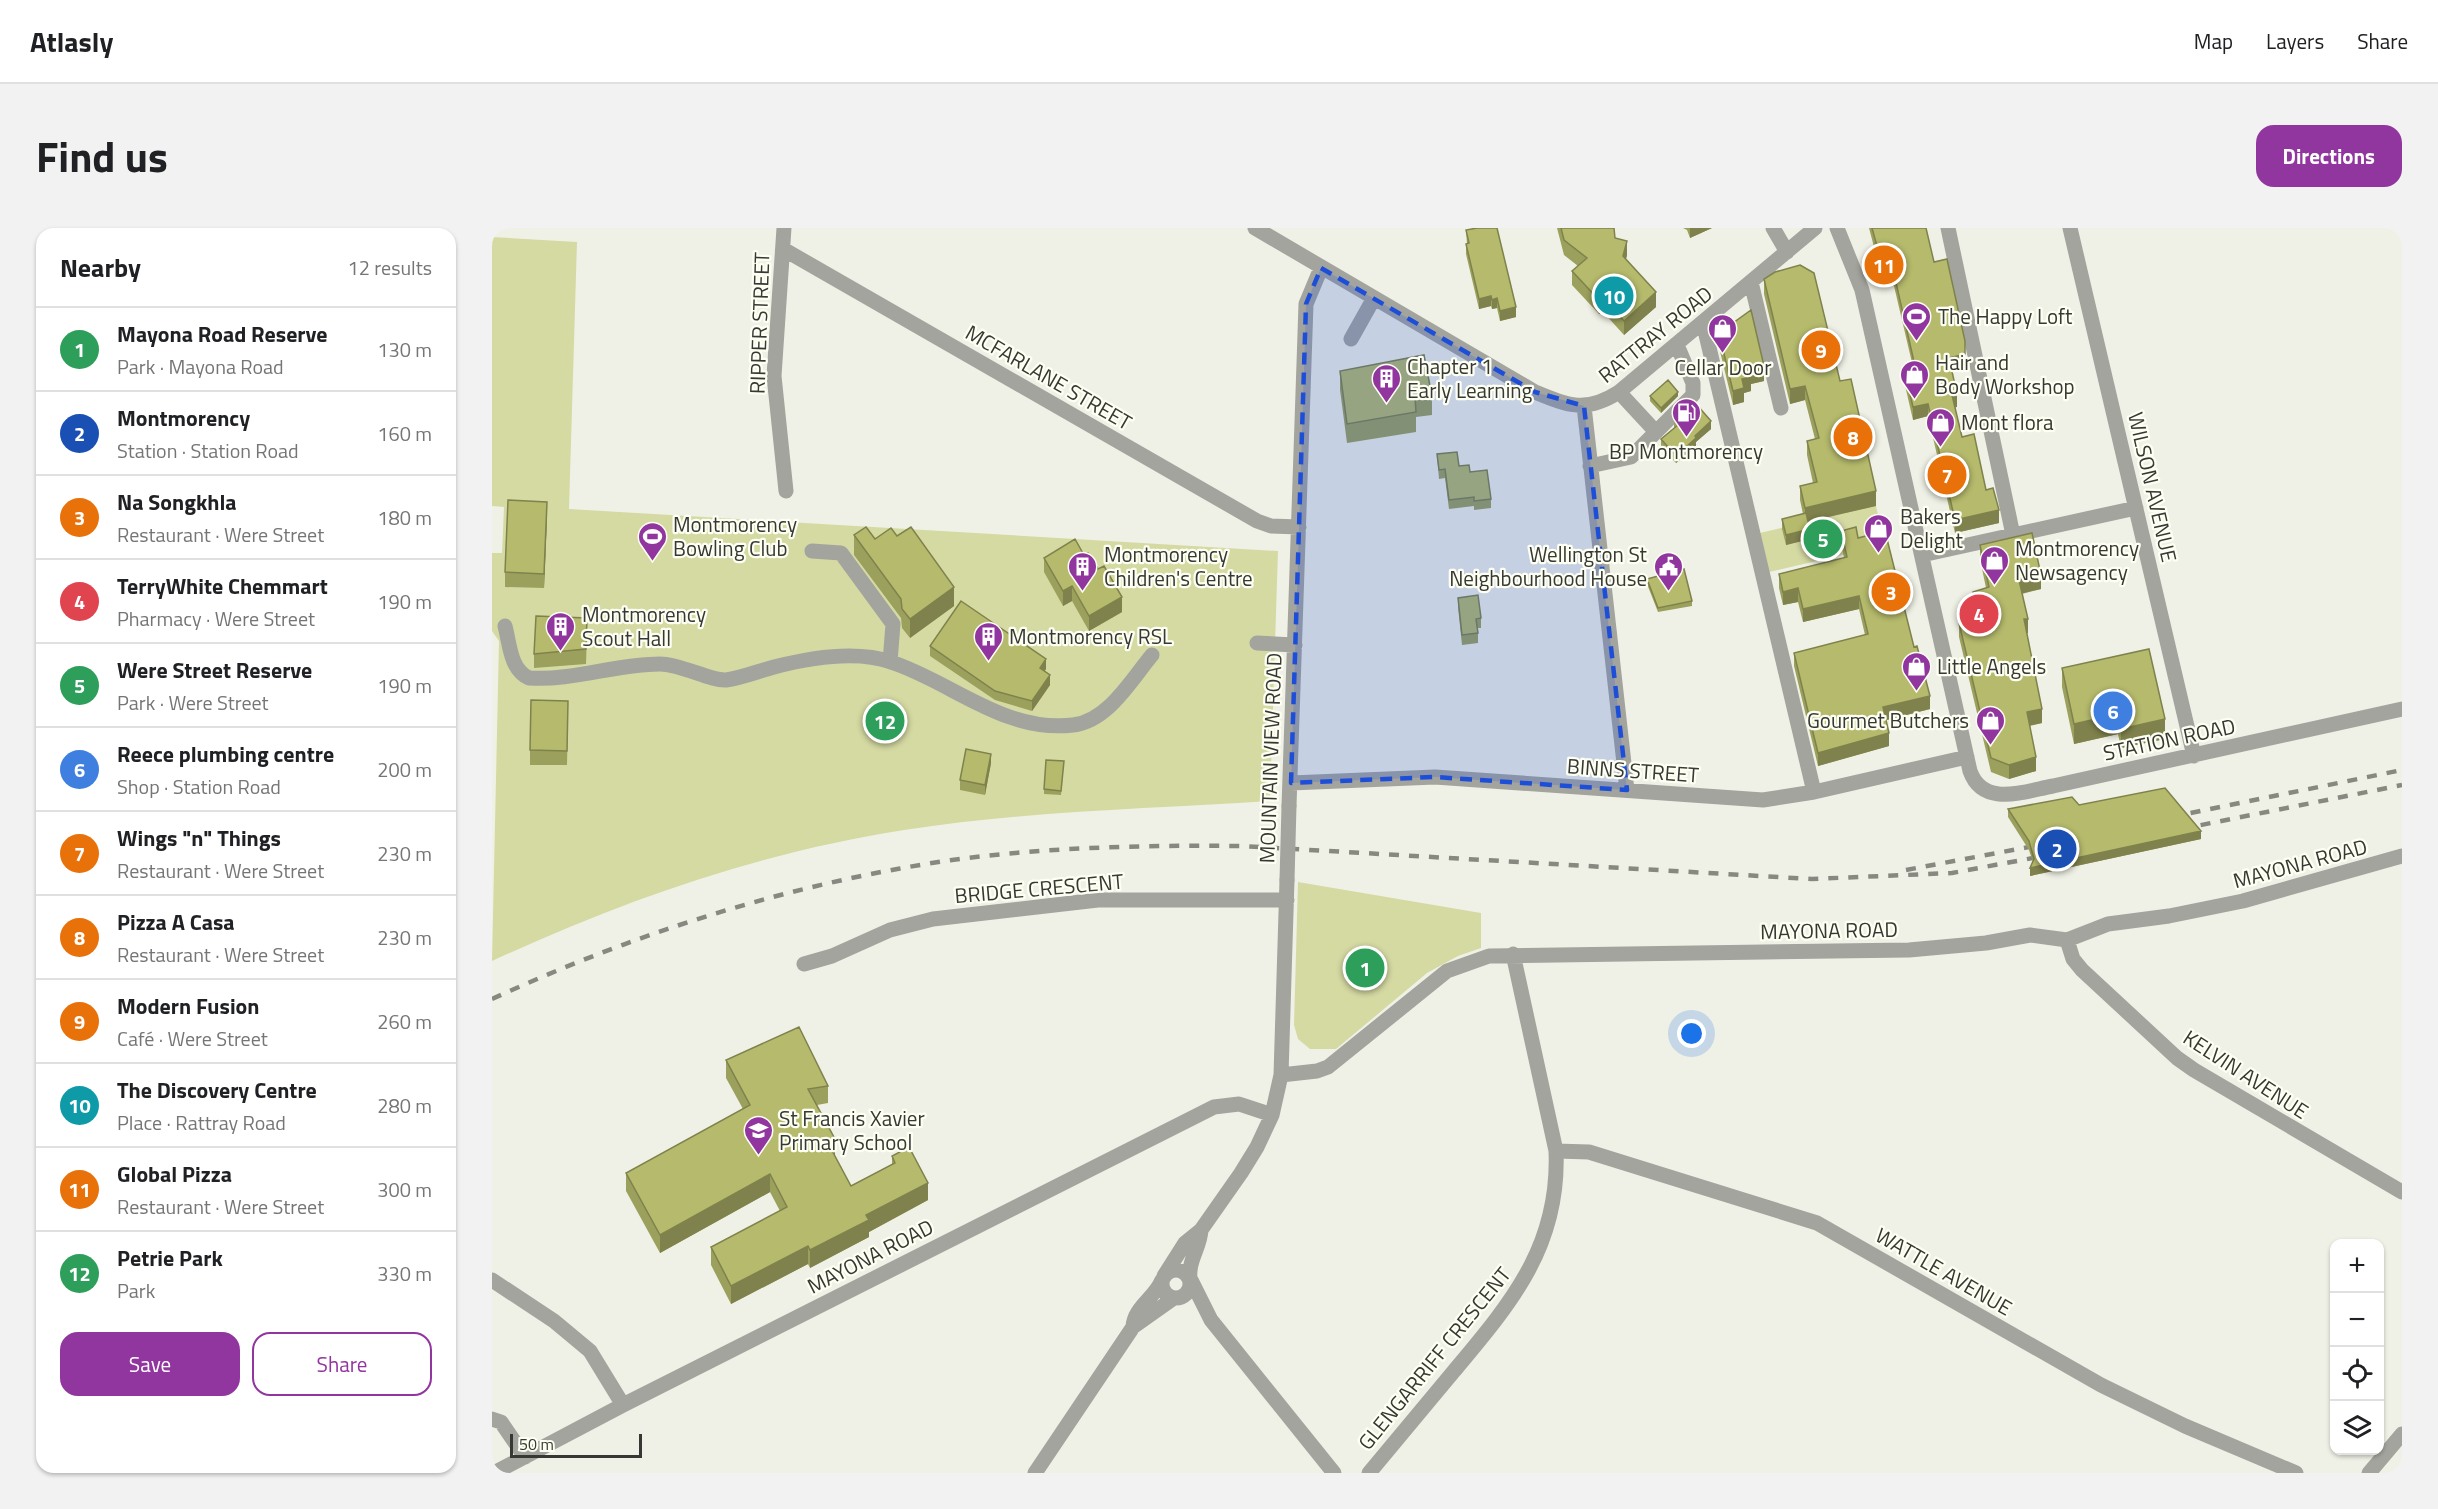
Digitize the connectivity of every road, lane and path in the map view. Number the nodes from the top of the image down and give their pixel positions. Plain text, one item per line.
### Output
1 (784, 228) edge
2 (1773, 228) edge
3 (1815, 228) edge
4 (1837, 228) edge
5 (1948, 228) edge
6 (2070, 228) edge
7 (1260, 229) edge
8 (783, 249) junction
9 (1787, 252) junction
10 (1321, 268) junction
11 (1751, 282) junction
12 (1374, 298) junction
13 (1703, 322) junction
14 (1351, 339) dead end
15 (1677, 345) junction
16 (1619, 392) junction
17 (1584, 406) junction
18 (1781, 408) dead end
19 (1656, 432) junction
20 (1590, 466) junction
21 (786, 491) dead end
22 (2136, 508) junction
23 (1299, 527) junction
24 (2013, 535) junction
25 (812, 550) dead end
26 (1922, 555) junction
27 (505, 626) dead end
28 (1257, 643) dead end
29 (1294, 645) junction
30 (1152, 655) dead end
31 (890, 662) junction
32 (2402, 709) edge
33 (1967, 756) junction
34 (2194, 756) junction
35 (1291, 783) junction
36 (1627, 790) junction
37 (1814, 792) junction
38 (2402, 856) edge
39 (1287, 900) junction
40 (2067, 939) junction
41 (1513, 954) junction
42 (804, 964) dead end
43 (1281, 1075) junction
44 (1272, 1115) junction
45 (1556, 1151) junction
46 (2402, 1192) edge
47 (1201, 1230) junction
48 (1163, 1278) junction
49 (1190, 1279) junction
50 (492, 1280) edge
51 (1175, 1298) junction
52 (1211, 1320) junction
53 (1133, 1327) junction
54 (622, 1405) junction
55 (492, 1419) edge
56 (2402, 1434) edge
57 (525, 1457) junction
58 (494, 1473) edge
59 (1035, 1473) edge
60 (1334, 1473) edge
61 (1369, 1473) edge
62 (2296, 1473) edge
63 (2369, 1473) edge

1 - 8 street, RIPPER STREET
2 - 9 street
3 - 9 street, RATTRAY ROAD
4 - 26 street, STATION ROAD
5 - 24 street
6 - 22 street, WILSON AVENUE
7 - 10 street, RATTRAY ROAD
8 - 21 street, RIPPER STREET
8 - 23 street, MCFARLANE STREET
9 - 11 street, RATTRAY ROAD
10 - 12 street, RATTRAY ROAD
10 - 23 street, MOUNTAIN VIEW ROAD
11 - 13 street, RATTRAY ROAD
11 - 18 street
12 - 14 street
12 - 17 street, RATTRAY ROAD
13 - 15 street, RATTRAY ROAD
13 - 37 street
15 - 16 street, RATTRAY ROAD
15 - 19 street
16 - 17 street, RATTRAY ROAD
16 - 19 street
17 - 20 street
19 - 20 street
20 - 36 street
22 - 24 street
22 - 34 street, WILSON AVENUE
23 - 29 street, MOUNTAIN VIEW ROAD
24 - 26 street
25 - 31 street
26 - 33 street, STATION ROAD
27 - 31 street
28 - 29 street
29 - 35 street, MOUNTAIN VIEW ROAD
30 - 31 street
32 - 34 street, STATION ROAD
33 - 34 street, STATION ROAD
33 - 37 street, BINNS STREET
35 - 36 street, BINNS STREET
35 - 39 street, MOUNTAIN VIEW ROAD, bridge
36 - 37 street, BINNS STREET
38 - 40 street, MAYONA ROAD
39 - 42 street, BRIDGE CRESCENT
39 - 43 street, MOUNTAIN VIEW ROAD
40 - 41 street, MAYONA ROAD
40 - 46 street, KELVIN AVENUE
41 - 43 street, MAYONA ROAD
41 - 45 street, GLENGARRIFF CRESCENT
43 - 44 street, MOUNTAIN VIEW ROAD
44 - 47 street, MOUNTAIN VIEW ROAD
44 - 54 street, MAYONA ROAD
45 - 61 street, GLENGARRIFF CRESCENT
45 - 62 street, WATTLE AVENUE
47 - 48 street, MOUNTAIN VIEW ROAD
47 - 49 street, MOUNTAIN VIEW ROAD
48 - 49 street
48 - 51 street
48 - 53 street, MOUNTAIN VIEW ROAD
49 - 51 street
49 - 52 street
50 - 54 street
51 - 52 street
51 - 53 street
52 - 60 street
53 - 59 street
54 - 57 street, MAYONA ROAD
55 - 57 street
56 - 63 street
57 - 58 street, MAYONA ROAD

